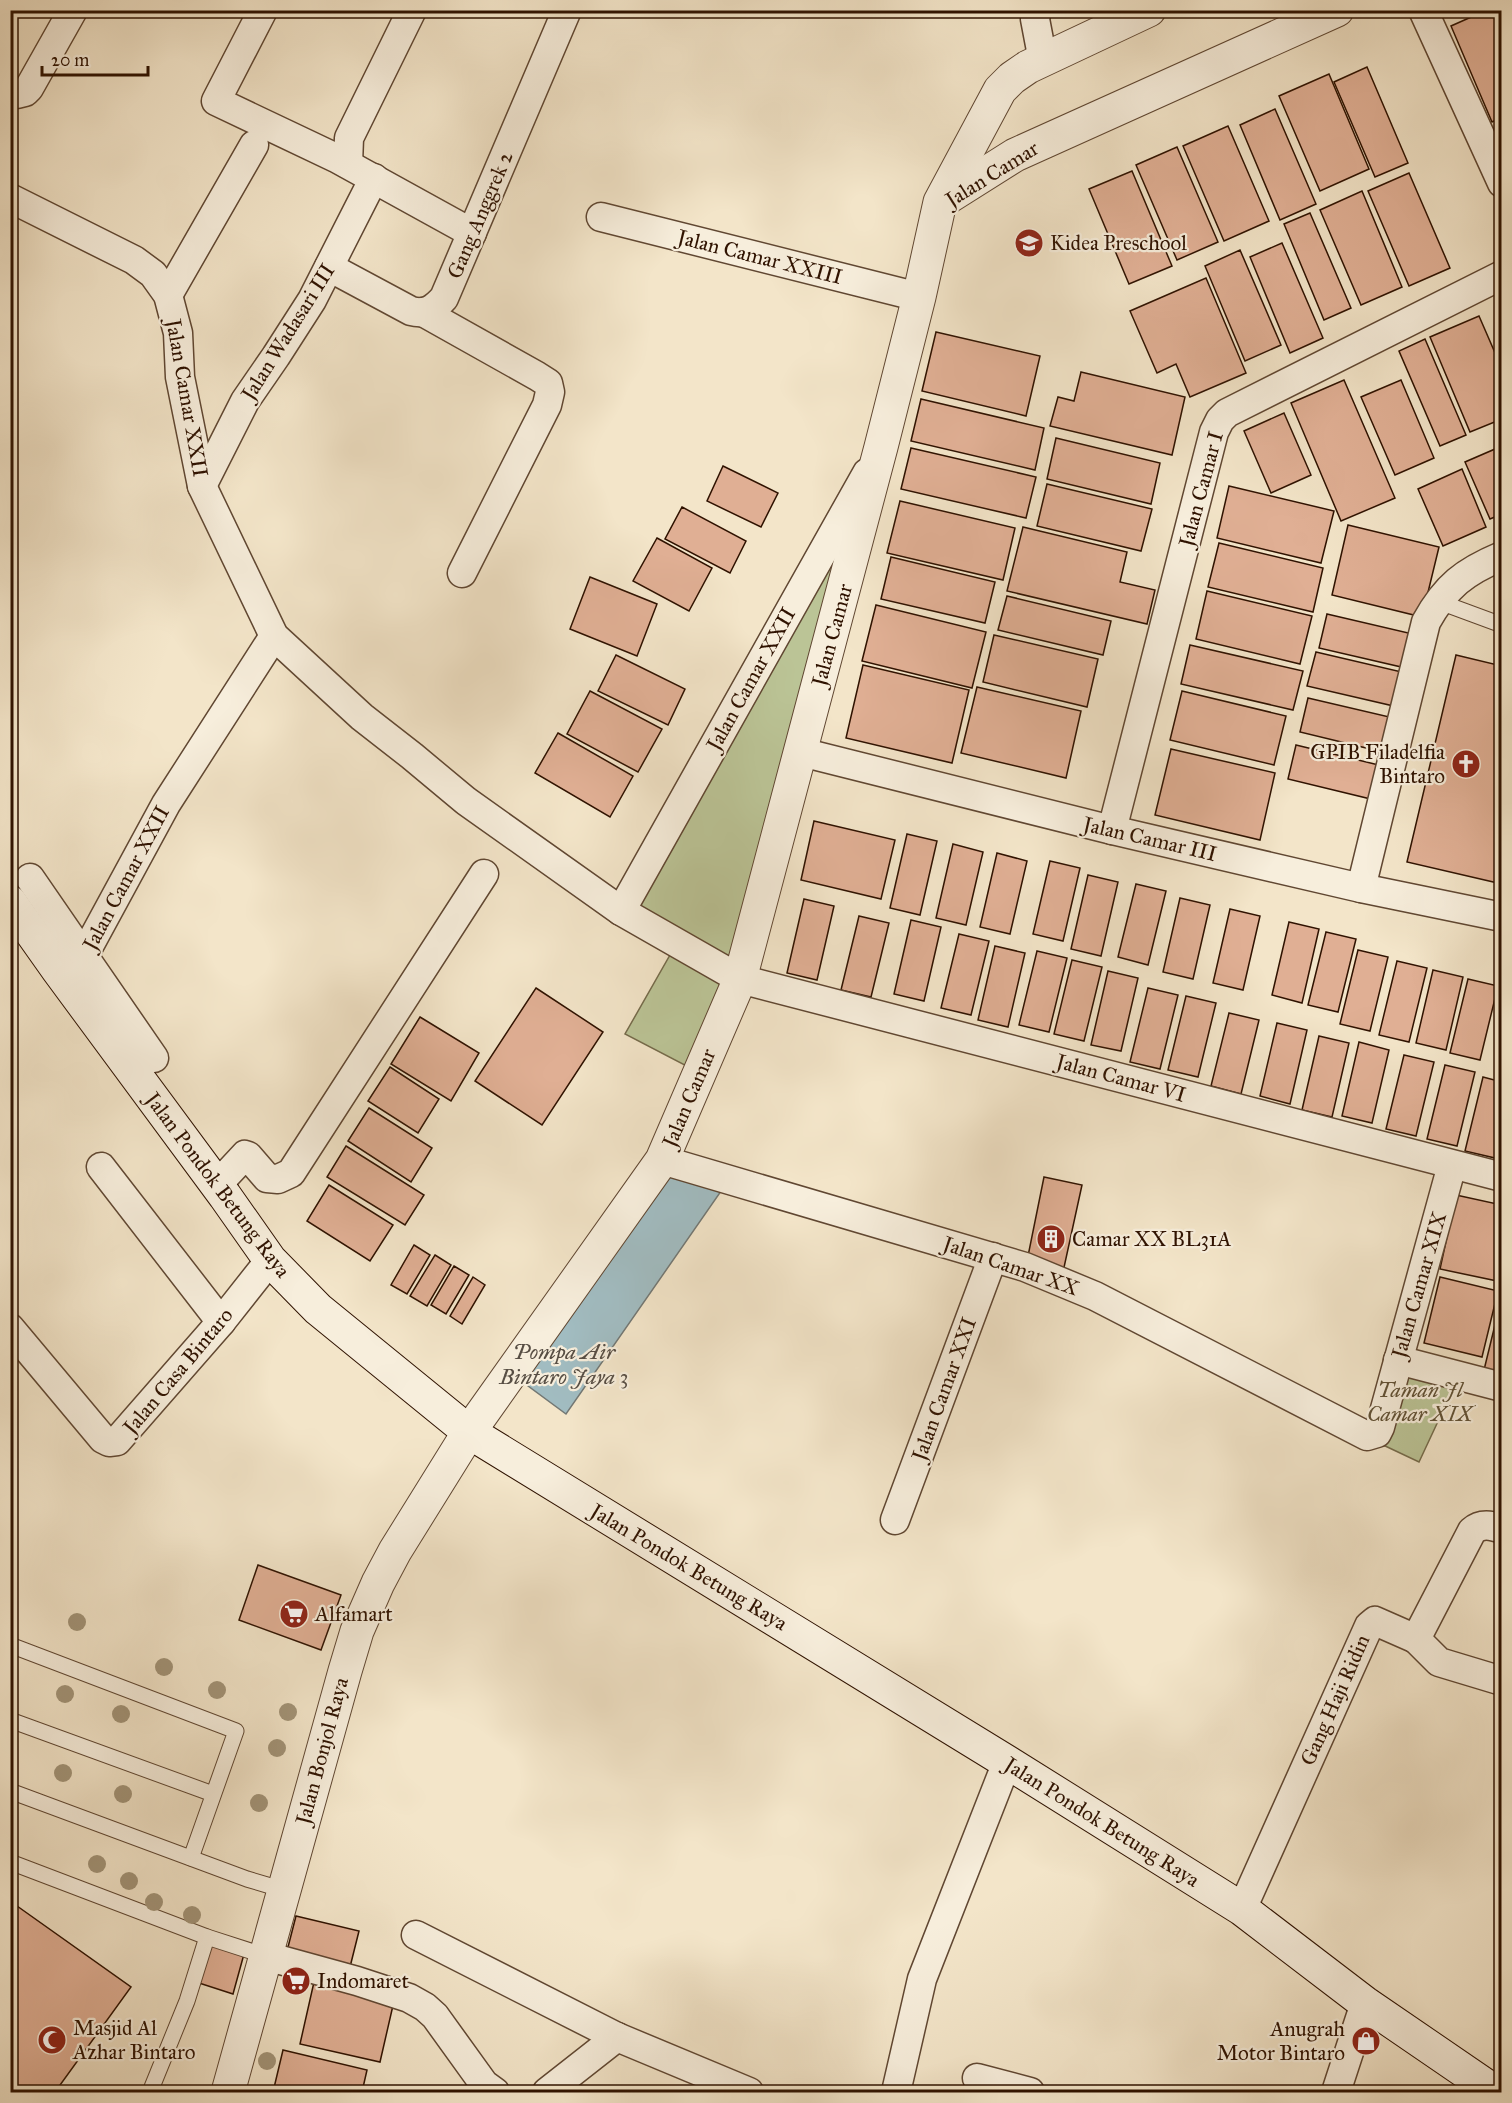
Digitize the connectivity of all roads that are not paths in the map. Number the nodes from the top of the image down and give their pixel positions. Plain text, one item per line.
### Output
1 (73, 10) edge
2 (263, 10) edge
3 (412, 10) edge
4 (567, 10) edge
5 (1037, 10) edge
6 (1149, 10) edge
7 (1337, 10) edge
8 (1423, 10) edge
9 (1113, 17) edge
10 (1043, 61) junction
11 (1000, 90) junction
12 (15, 93) edge
13 (254, 145) dead end
14 (1015, 155) junction
15 (348, 164) junction
16 (374, 178) junction
17 (1502, 183) edge
18 (10, 198) edge
19 (940, 202) junction
20 (601, 217) dead end
21 (472, 233) junction
22 (329, 267) junction
23 (1502, 275) edge
24 (168, 295) junction
25 (919, 297) junction
26 (423, 312) junction
27 (881, 447) junction
28 (202, 486) junction
29 (1502, 556) edge
30 (462, 573) dead end
31 (1437, 601) junction
32 (1502, 625) edge
33 (274, 636) junction
34 (801, 752) junction
35 (1112, 830) junction
36 (484, 873) dead end
37 (1361, 888) junction
38 (20, 890) edge
39 (621, 911) junction
40 (1502, 917) edge
41 (82, 957) junction
42 (740, 979) junction
43 (153, 1058) dead end
44 (662, 1160) junction
45 (1452, 1165) junction
46 (101, 1167) dead end
47 (1502, 1177) edge
48 (217, 1185) junction
49 (993, 1257) junction
50 (270, 1260) junction
51 (221, 1322) junction
52 (10, 1328) edge
53 (1398, 1360) junction
54 (1502, 1387) edge
55 (469, 1432) junction
56 (1372, 1436) joint
57 (895, 1520) dead end
58 (1490, 1527) edge
59 (1416, 1639) junction
60 (10, 1645) edge
61 (1502, 1682) edge
62 (10, 1720) edge
63 (1007, 1761) junction
64 (10, 1791) edge
65 (213, 1794) junction
66 (191, 1858) junction
67 (10, 1862) edge
68 (284, 1890) junction
69 (1242, 1909) junction
70 (416, 1935) dead end
71 (207, 1937) junction
72 (266, 1956) junction
73 (1365, 2003) junction
74 (617, 2037) junction
75 (977, 2078) dead end
76 (150, 2092) edge
77 (228, 2092) edge
78 (495, 2092) edge
79 (547, 2092) edge
80 (749, 2092) edge
81 (896, 2092) edge
82 (1030, 2092) edge
83 (1336, 2092) edge
84 (1495, 2092) edge

1 - 12 street
2 - 15 street
3 - 15 street
4 - 21 street, Gang Anggrek 2
5 - 10 street
6 - 9 street
7 - 14 street, Jalan Camar
8 - 17 street
9 - 10 street
10 - 11 street
11 - 14 street
11 - 19 street
13 - 24 street
14 - 19 street, Jalan Camar
15 - 16 street
16 - 21 street
16 - 22 street, Jalan Wadasari III
18 - 24 street, Jalan Camar XXII
19 - 25 street, Jalan Camar
20 - 25 street, Jalan Camar XXIII
21 - 26 street, Gang Anggrek 2
22 - 26 street
22 - 28 street, Jalan Wadasari III
23 - 35 street, Jalan Camar I
24 - 28 street, Jalan Camar XXII
25 - 27 street, Jalan Camar
26 - 30 street
27 - 34 street, Jalan Camar
27 - 39 street, Jalan Camar XXII
28 - 33 street, Jalan Camar XXII
29 - 31 street
31 - 32 lane
31 - 37 street
33 - 39 street, Jalan Camar XXII
33 - 41 street, Jalan Camar XXII
34 - 35 street, Jalan Camar III
34 - 42 street, Jalan Camar
35 - 37 street, Jalan Camar III
36 - 48 street
37 - 40 street, Jalan Camar III
38 - 41 street
38 - 48 street, Jalan Pondok Betung Raya
39 - 42 street, Jalan Camar XXII
41 - 43 street, Jalan Camar XXII
42 - 44 street, Jalan Camar
42 - 45 street, Jalan Camar VI
44 - 49 street, Jalan Camar XX
44 - 55 street, Jalan Camar
45 - 47 street, Jalan Camar VI
45 - 53 street, Jalan Camar XIX
46 - 51 street
48 - 50 street, Jalan Pondok Betung Raya
49 - 56 street, Jalan Camar XX
49 - 57 street, Jalan Camar XXI
50 - 51 street, Jalan Casa Bintaro
50 - 55 street, Jalan Pondok Betung Raya
51 - 52 street, Jalan Casa Bintaro
53 - 54 street
53 - 56 street, Jalan Camar XIX
55 - 63 street, Jalan Pondok Betung Raya
55 - 68 street, Jalan Bonjol Raya
58 - 59 street
59 - 61 street
59 - 69 street, Gang Haji Ridin
60 - 65 lane
62 - 65 lane
63 - 69 street, Jalan Pondok Betung Raya
63 - 81 street
64 - 66 lane
65 - 66 lane
66 - 68 lane
67 - 71 lane
68 - 72 street, Jalan Bonjol Raya
69 - 73 street, Jalan Pondok Betung Raya
70 - 74 street
71 - 72 lane
71 - 76 lane
72 - 77 street, Jalan Bonjol Raya
72 - 78 street
73 - 83 street
73 - 84 street, Jalan Pondok Betung Raya
74 - 79 street
74 - 80 street
75 - 82 street

